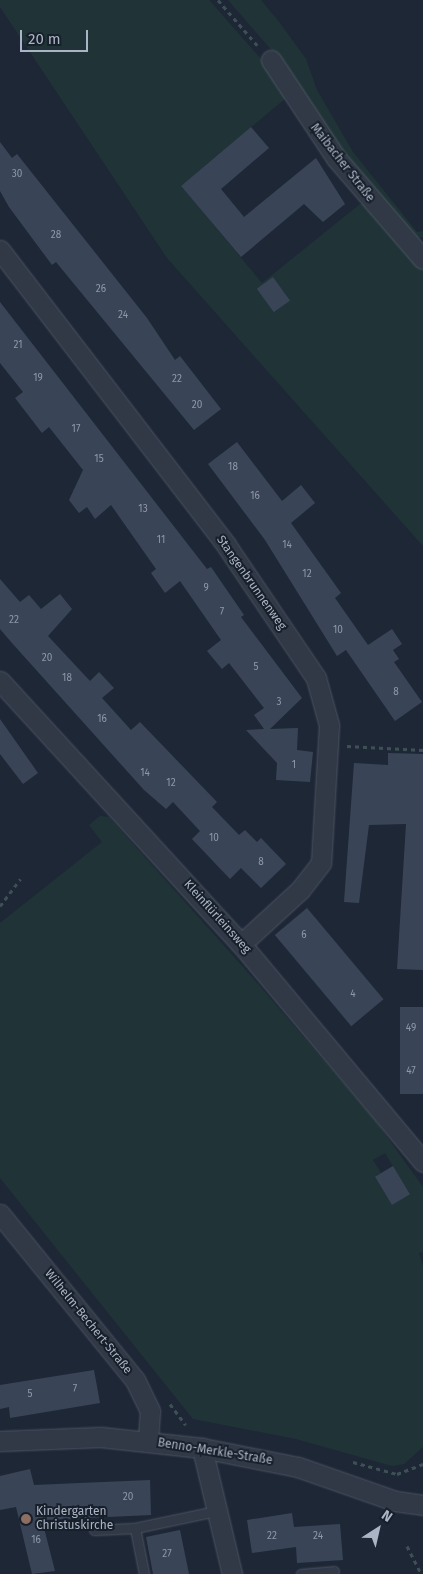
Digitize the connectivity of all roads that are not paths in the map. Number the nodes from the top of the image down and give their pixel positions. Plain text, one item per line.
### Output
1 (271, 60) road end
2 (0, 250) edge
3 (423, 259) edge
4 (0, 681) edge
5 (241, 944) junction
6 (423, 1162) edge
7 (0, 1214) edge
8 (0, 1441) edge
9 (148, 1441) junction
10 (202, 1448) junction
11 (423, 1505) edge
12 (216, 1511) junction
13 (135, 1528) junction
14 (94, 1530) dead end
15 (334, 1571) dead end
16 (144, 1574) edge
17 (232, 1574) edge
18 (308, 1574) edge

1 - 3 street, Maibacher Straße
2 - 5 street, Stangenbrunnenweg
4 - 5 street, Kleinflürleinsweg
5 - 6 street, Kleinflürleinsweg
7 - 9 street, Wilhelm-Bechert-Straße
8 - 9 street, Benno-Merkle-Straße
9 - 10 street, Benno-Merkle-Straße
10 - 11 street, Benno-Merkle-Straße
10 - 12 street
12 - 13 lane
12 - 17 street
13 - 14 lane
13 - 16 lane
15 - 18 lane

